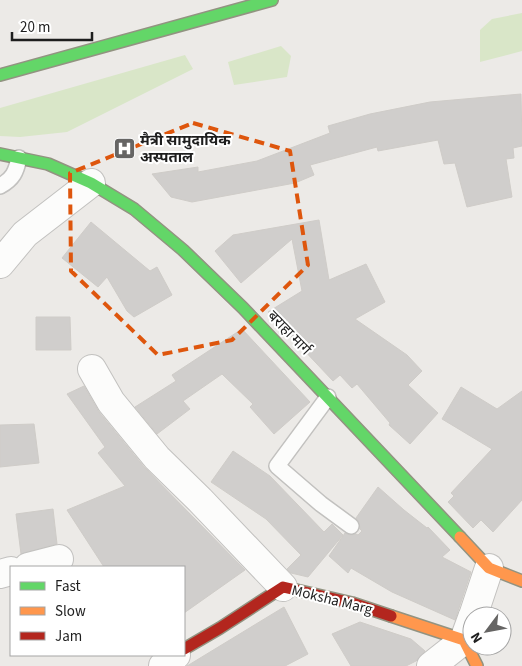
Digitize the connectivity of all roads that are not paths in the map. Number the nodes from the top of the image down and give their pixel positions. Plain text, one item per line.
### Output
1 (272, 0) edge
2 (0, 75) edge
3 (0, 154) edge
4 (19, 158) junction
5 (91, 183) junction
6 (0, 186) edge
7 (0, 264) edge
8 (92, 369) dead end
9 (328, 396) junction
10 (351, 526) dead end
11 (60, 559) dead end
12 (32, 566) edge
13 (489, 568) junction
14 (522, 581) edge
15 (283, 588) junction
16 (476, 606) edge
17 (462, 624) edge
18 (462, 633) edge
19 (185, 648) edge
20 (175, 656) edge
21 (163, 666) edge
22 (431, 666) edge

1 - 2 main road
3 - 4 main road, बराहा मार्ग
4 - 5 main road, बराहा मार्ग
4 - 6 lane
5 - 7 street
5 - 9 main road, बराहा मार्ग
8 - 15 street
9 - 10 lane
9 - 13 main road, बराहा मार्ग
11 - 12 street
13 - 14 main road, बराहा मार्ग
13 - 16 street
15 - 17 main road, Moksha Marg
15 - 19 main road, Moksha Marg
18 - 22 street
20 - 21 street

